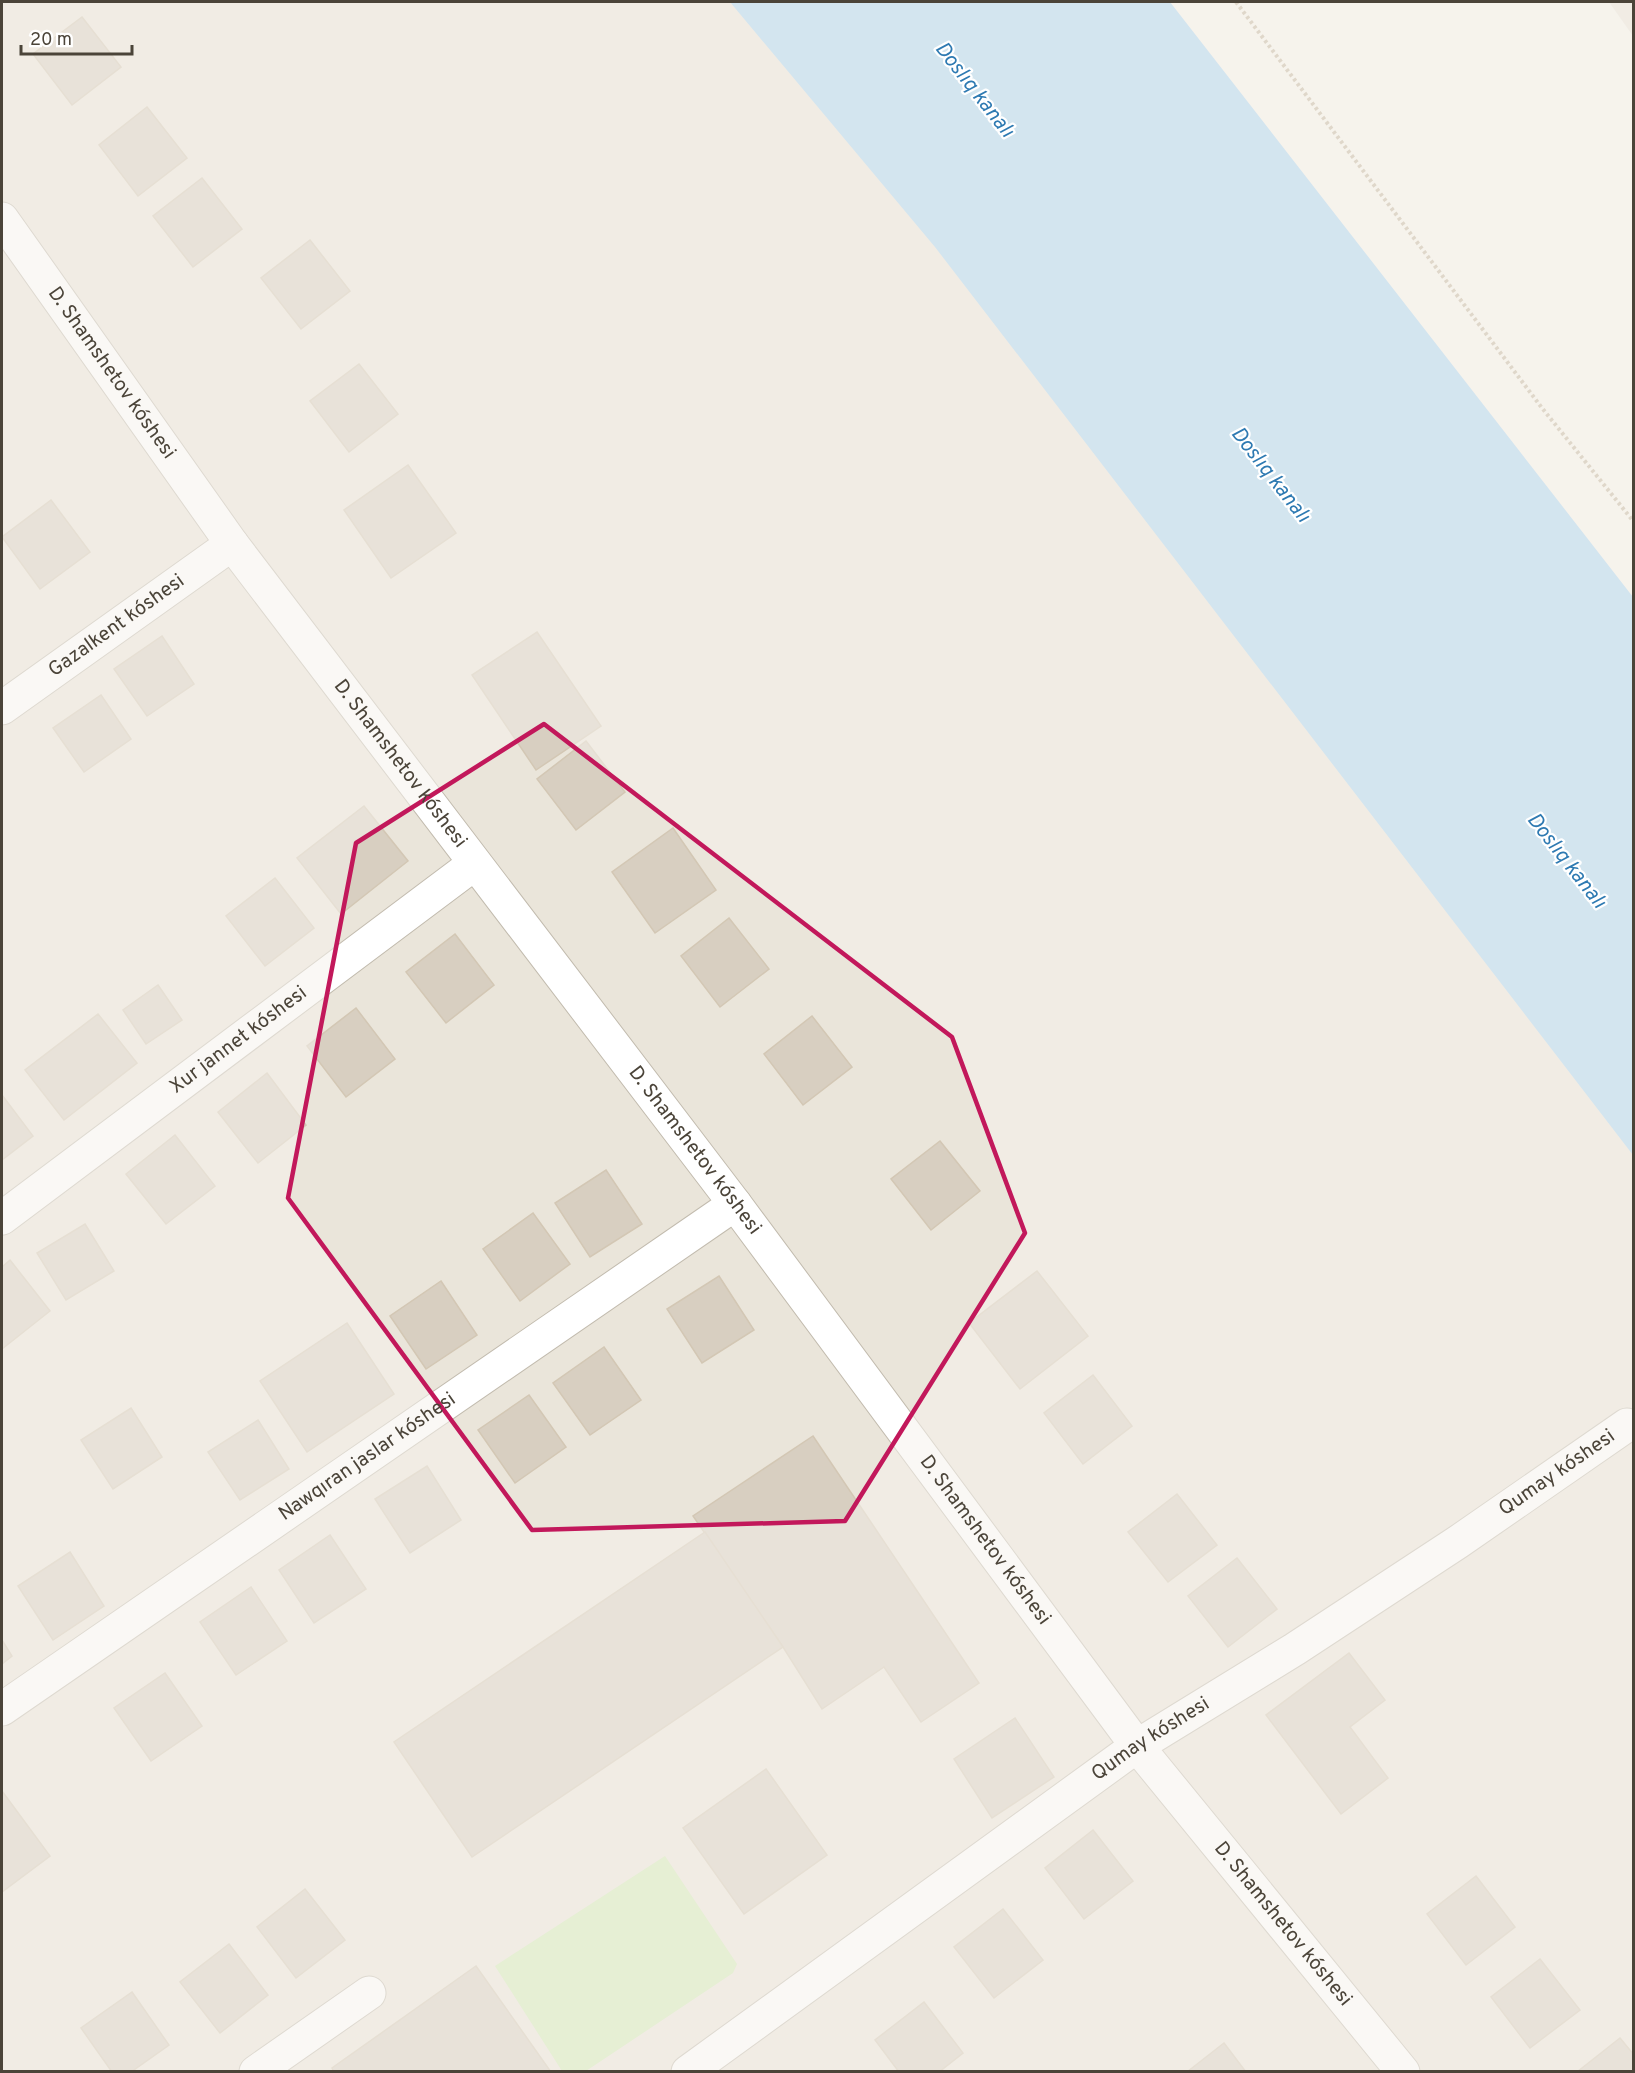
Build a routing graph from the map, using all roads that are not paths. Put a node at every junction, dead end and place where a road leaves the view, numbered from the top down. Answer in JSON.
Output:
{"nodes":[{"id":1,"x":2,"y":219,"type":"edge"},
{"id":2,"x":231,"y":544,"type":"junction"},
{"id":3,"x":2,"y":708,"type":"edge"},
{"id":4,"x":474,"y":864,"type":"junction"},
{"id":5,"x":735,"y":1204,"type":"junction"},
{"id":6,"x":2,"y":1218,"type":"edge"},
{"id":7,"x":1627,"y":1425,"type":"dead end"},
{"id":8,"x":2,"y":1709,"type":"edge"},
{"id":9,"x":1137,"y":1746,"type":"junction"},
{"id":10,"x":369,"y":1993,"type":"dead end"},
{"id":11,"x":256,"y":2072,"type":"edge"},
{"id":12,"x":688,"y":2072,"type":"edge"},
{"id":13,"x":1403,"y":2072,"type":"edge"}],
"edges":[{"from":1,"to":2,"type":"street","name":"D. Shamshetov kóshesi"},
{"from":2,"to":3,"type":"street","name":"Gazalkent kóshesi"},
{"from":2,"to":4,"type":"street","name":"D. Shamshetov kóshesi"},
{"from":4,"to":5,"type":"street","name":"D. Shamshetov kóshesi"},
{"from":4,"to":6,"type":"street","name":"Xur jannet kóshesi"},
{"from":5,"to":8,"type":"street","name":"Nawqıran jaslar kóshesi"},
{"from":5,"to":9,"type":"street","name":"D. Shamshetov kóshesi"},
{"from":7,"to":9,"type":"street","name":"Qumay kóshesi"},
{"from":9,"to":12,"type":"street","name":"Qumay kóshesi"},
{"from":9,"to":13,"type":"street","name":"D. Shamshetov kóshesi"},
{"from":10,"to":11,"type":"street"}]}
